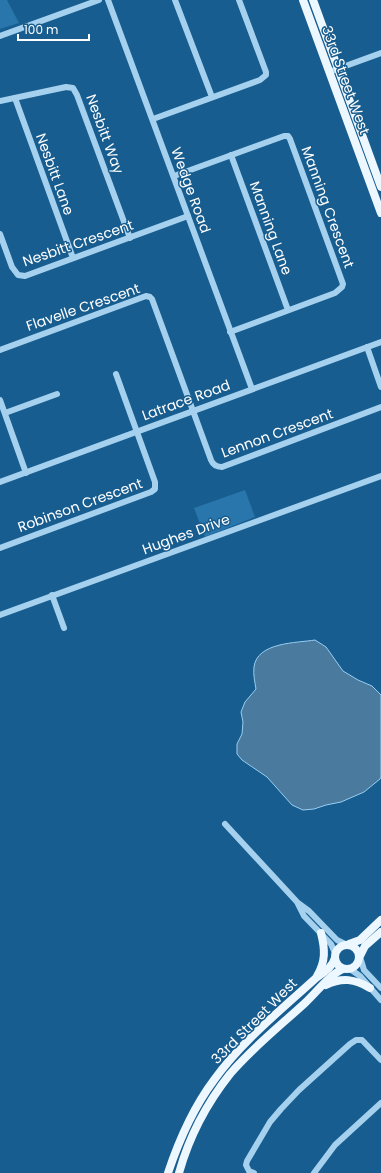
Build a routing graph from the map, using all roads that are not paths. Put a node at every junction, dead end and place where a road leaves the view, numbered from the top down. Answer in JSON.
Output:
{"nodes":[{"id":1,"x":99,"y":0,"type":"edge"},
{"id":2,"x":108,"y":0,"type":"edge"},
{"id":3,"x":175,"y":0,"type":"edge"},
{"id":4,"x":239,"y":0,"type":"edge"},
{"id":5,"x":303,"y":0,"type":"edge"},
{"id":6,"x":313,"y":0,"type":"edge"},
{"id":7,"x":0,"y":36,"type":"edge"},
{"id":8,"x":381,"y":53,"type":"edge"},
{"id":9,"x":338,"y":69,"type":"junction"},
{"id":10,"x":329,"y":72,"type":"junction"},
{"id":11,"x":212,"y":97,"type":"junction"},
{"id":12,"x":15,"y":98,"type":"junction"},
{"id":13,"x":0,"y":101,"type":"edge"},
{"id":14,"x":153,"y":119,"type":"junction"},
{"id":15,"x":231,"y":155,"type":"junction"},
{"id":16,"x":174,"y":176,"type":"junction"},
{"id":17,"x":381,"y":187,"type":"edge"},
{"id":18,"x":381,"y":213,"type":"edge"},
{"id":19,"x":188,"y":216,"type":"junction"},
{"id":20,"x":0,"y":234,"type":"edge"},
{"id":21,"x":130,"y":238,"type":"junction"},
{"id":22,"x":73,"y":258,"type":"junction"},
{"id":23,"x":288,"y":310,"type":"junction"},
{"id":24,"x":230,"y":332,"type":"junction"},
{"id":25,"x":381,"y":342,"type":"edge"},
{"id":26,"x":366,"y":347,"type":"junction"},
{"id":27,"x":0,"y":350,"type":"edge"},
{"id":28,"x":116,"y":374,"type":"dead end"},
{"id":29,"x":381,"y":387,"type":"edge"},
{"id":30,"x":252,"y":389,"type":"junction"},
{"id":31,"x":56,"y":394,"type":"dead end"},
{"id":32,"x":0,"y":400,"type":"edge"},
{"id":33,"x":381,"y":407,"type":"edge"},
{"id":34,"x":193,"y":411,"type":"junction"},
{"id":35,"x":5,"y":413,"type":"junction"},
{"id":36,"x":137,"y":431,"type":"junction"},
{"id":37,"x":26,"y":472,"type":"junction"},
{"id":38,"x":381,"y":476,"type":"edge"},
{"id":39,"x":0,"y":482,"type":"edge"},
{"id":40,"x":0,"y":548,"type":"edge"},
{"id":41,"x":52,"y":595,"type":"junction"},
{"id":42,"x":0,"y":615,"type":"edge"},
{"id":43,"x":64,"y":628,"type":"dead end"},
{"id":44,"x":225,"y":824,"type":"dead end"},
{"id":45,"x":298,"y":903,"type":"junction"},
{"id":46,"x":381,"y":920,"type":"edge"},
{"id":47,"x":381,"y":932,"type":"edge"},
{"id":48,"x":320,"y":933,"type":"junction"},
{"id":49,"x":347,"y":944,"type":"junction"},
{"id":50,"x":335,"y":956,"type":"junction"},
{"id":51,"x":360,"y":956,"type":"junction"},
{"id":52,"x":346,"y":969,"type":"junction"},
{"id":53,"x":316,"y":978,"type":"junction"},
{"id":54,"x":370,"y":988,"type":"junction"},
{"id":55,"x":381,"y":988,"type":"edge"},
{"id":56,"x":317,"y":991,"type":"junction"},
{"id":57,"x":381,"y":1000,"type":"edge"},
{"id":58,"x":381,"y":1060,"type":"edge"},
{"id":59,"x":381,"y":1103,"type":"edge"},
{"id":60,"x":168,"y":1173,"type":"edge"},
{"id":61,"x":179,"y":1173,"type":"edge"},
{"id":62,"x":254,"y":1173,"type":"edge"},
{"id":63,"x":314,"y":1173,"type":"edge"}],
"edges":[{"from":1,"to":7,"type":"street"},
{"from":2,"to":14,"type":"street","name":"Wedge Road"},
{"from":3,"to":11,"type":"street"},
{"from":4,"to":11,"type":"street"},
{"from":5,"to":10,"type":"main road","name":"33rd Street West"},
{"from":6,"to":9,"type":"main road","name":"33rd Street West"},
{"from":8,"to":9,"type":"street"},
{"from":9,"to":10,"type":"street"},
{"from":9,"to":17,"type":"main road","name":"33rd Street West"},
{"from":10,"to":18,"type":"main road","name":"33rd Street West"},
{"from":11,"to":14,"type":"street"},
{"from":12,"to":13,"type":"street","name":"Nesbitt Way"},
{"from":12,"to":21,"type":"street","name":"Nesbitt Way"},
{"from":12,"to":22,"type":"street","name":"Nesbitt Lane"},
{"from":14,"to":16,"type":"street","name":"Wedge Road"},
{"from":15,"to":16,"type":"street","name":"Manning Crescent"},
{"from":15,"to":23,"type":"street","name":"Manning Lane"},
{"from":15,"to":23,"type":"street","name":"Manning Crescent"},
{"from":16,"to":19,"type":"street","name":"Wedge Road"},
{"from":19,"to":21,"type":"street","name":"Nesbitt Crescent"},
{"from":19,"to":24,"type":"street","name":"Wedge Road"},
{"from":20,"to":22,"type":"street","name":"Nesbitt Crescent"},
{"from":21,"to":22,"type":"street","name":"Nesbitt Crescent"},
{"from":23,"to":24,"type":"street","name":"Manning Crescent"},
{"from":24,"to":30,"type":"street","name":"Wedge Road"},
{"from":25,"to":26,"type":"street","name":"Latrace Road"},
{"from":26,"to":29,"type":"street"},
{"from":26,"to":30,"type":"street","name":"Latrace Road"},
{"from":27,"to":34,"type":"street","name":"Flavelle Crescent"},
{"from":28,"to":36,"type":"street"},
{"from":30,"to":34,"type":"street","name":"Latrace Road"},
{"from":31,"to":35,"type":"street"},
{"from":32,"to":35,"type":"street"},
{"from":33,"to":34,"type":"street","name":"Lennon Crescent"},
{"from":34,"to":36,"type":"street","name":"Latrace Road"},
{"from":35,"to":37,"type":"street"},
{"from":36,"to":37,"type":"street","name":"Latrace Road"},
{"from":36,"to":40,"type":"street","name":"Robinson Crescent"},
{"from":37,"to":39,"type":"street","name":"Latrace Road"},
{"from":38,"to":41,"type":"street","name":"Hughes Drive"},
{"from":41,"to":42,"type":"street","name":"Hughes Drive"},
{"from":41,"to":43,"type":"street"},
{"from":44,"to":45,"type":"street"},
{"from":45,"to":48,"type":"street"},
{"from":45,"to":49,"type":"street"},
{"from":46,"to":49,"type":"main road","name":"33rd Street West"},
{"from":47,"to":51,"type":"main road","name":"33rd Street West"},
{"from":48,"to":50,"type":"street"},
{"from":48,"to":53,"type":"main road"},
{"from":49,"to":50,"type":"main road","name":"33rd Street West"},
{"from":49,"to":51,"type":"main road"},
{"from":50,"to":52,"type":"main road"},
{"from":50,"to":53,"type":"main road","name":"33rd Street West"},
{"from":51,"to":52,"type":"main road","name":"33rd Street West"},
{"from":51,"to":55,"type":"street"},
{"from":52,"to":54,"type":"street"},
{"from":52,"to":56,"type":"main road","name":"33rd Street West"},
{"from":53,"to":60,"type":"main road","name":"33rd Street West"},
{"from":54,"to":56,"type":"main road"},
{"from":54,"to":57,"type":"street"},
{"from":56,"to":61,"type":"main road","name":"33rd Street West"},
{"from":58,"to":62,"type":"street"},
{"from":59,"to":63,"type":"street"}]}
